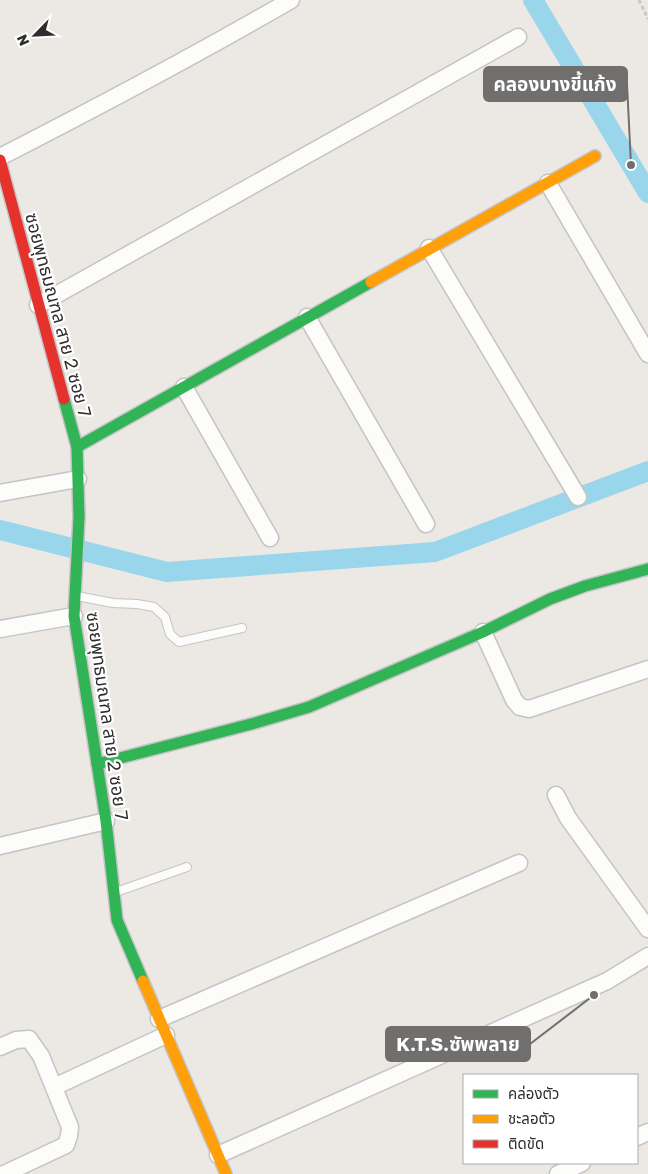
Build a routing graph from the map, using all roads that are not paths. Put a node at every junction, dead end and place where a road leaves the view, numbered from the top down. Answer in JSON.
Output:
{"nodes":[{"id":1,"x":291,"y":0,"type":"edge"},
{"id":2,"x":518,"y":37,"type":"dead end"},
{"id":3,"x":595,"y":156,"type":"dead end"},
{"id":4,"x":0,"y":158,"type":"edge"},
{"id":5,"x":548,"y":182,"type":"junction"},
{"id":6,"x":429,"y":248,"type":"junction"},
{"id":7,"x":38,"y":305,"type":"junction"},
{"id":8,"x":307,"y":317,"type":"junction"},
{"id":9,"x":648,"y":354,"type":"edge"},
{"id":10,"x":184,"y":387,"type":"junction"},
{"id":11,"x":77,"y":447,"type":"junction"},
{"id":12,"x":78,"y":479,"type":"junction"},
{"id":13,"x":0,"y":493,"type":"edge"},
{"id":14,"x":578,"y":497,"type":"dead end"},
{"id":15,"x":426,"y":524,"type":"dead end"},
{"id":16,"x":270,"y":538,"type":"dead end"},
{"id":17,"x":648,"y":569,"type":"edge"},
{"id":18,"x":75,"y":596,"type":"junction"},
{"id":19,"x":74,"y":616,"type":"junction"},
{"id":20,"x":242,"y":628,"type":"dead end"},
{"id":21,"x":0,"y":629,"type":"edge"},
{"id":22,"x":483,"y":632,"type":"junction"},
{"id":23,"x":648,"y":669,"type":"edge"},
{"id":24,"x":97,"y":764,"type":"junction"},
{"id":25,"x":556,"y":795,"type":"dead end"},
{"id":26,"x":106,"y":821,"type":"junction"},
{"id":27,"x":0,"y":846,"type":"edge"},
{"id":28,"x":519,"y":864,"type":"dead end"},
{"id":29,"x":187,"y":867,"type":"dead end"},
{"id":30,"x":113,"y":893,"type":"junction"},
{"id":31,"x":648,"y":929,"type":"edge"},
{"id":32,"x":648,"y":956,"type":"edge"},
{"id":33,"x":160,"y":1019,"type":"junction"},
{"id":34,"x":166,"y":1035,"type":"junction"},
{"id":35,"x":0,"y":1047,"type":"edge"},
{"id":36,"x":54,"y":1088,"type":"junction"},
{"id":37,"x":218,"y":1155,"type":"junction"},
{"id":38,"x":580,"y":1164,"type":"edge"},
{"id":39,"x":4,"y":1174,"type":"edge"},
{"id":40,"x":226,"y":1174,"type":"edge"},
{"id":41,"x":558,"y":1174,"type":"edge"}],
"edges":[{"from":1,"to":4,"type":"street"},
{"from":2,"to":7,"type":"street"},
{"from":3,"to":5,"type":"street"},
{"from":4,"to":7,"type":"street","name":"ซอยพุทธมณฑล สาย 2 ซอย 7"},
{"from":5,"to":6,"type":"street"},
{"from":5,"to":9,"type":"street"},
{"from":6,"to":8,"type":"street"},
{"from":6,"to":14,"type":"street"},
{"from":7,"to":11,"type":"street","name":"ซอยพุทธมณฑล สาย 2 ซอย 7"},
{"from":8,"to":10,"type":"street"},
{"from":8,"to":15,"type":"street"},
{"from":10,"to":11,"type":"street"},
{"from":10,"to":16,"type":"street"},
{"from":11,"to":12,"type":"street","name":"ซอยพุทธมณฑล สาย 2 ซอย 7"},
{"from":12,"to":13,"type":"street"},
{"from":12,"to":18,"type":"street","name":"ซอยพุทธมณฑล สาย 2 ซอย 7"},
{"from":17,"to":22,"type":"street"},
{"from":18,"to":19,"type":"street","name":"ซอยพุทธมณฑล สาย 2 ซอย 7"},
{"from":18,"to":20,"type":"lane"},
{"from":19,"to":21,"type":"street"},
{"from":19,"to":24,"type":"street","name":"ซอยพุทธมณฑล สาย 2 ซอย 7"},
{"from":22,"to":23,"type":"street"},
{"from":22,"to":24,"type":"street"},
{"from":24,"to":26,"type":"street","name":"ซอยพุทธมณฑล สาย 2 ซอย 7"},
{"from":25,"to":31,"type":"street"},
{"from":26,"to":27,"type":"street"},
{"from":26,"to":30,"type":"street","name":"ซอยพุทธมณฑล สาย 2 ซอย 7"},
{"from":28,"to":33,"type":"street"},
{"from":29,"to":30,"type":"lane"},
{"from":30,"to":33,"type":"street","name":"ซอยพุทธมณฑล สาย 2 ซอย 7"},
{"from":32,"to":37,"type":"street"},
{"from":33,"to":34,"type":"street","name":"ซอยพุทธมณฑล สาย 2 ซอย 7"},
{"from":34,"to":36,"type":"street"},
{"from":34,"to":37,"type":"street","name":"ซอยพุทธมณฑล สาย 2 ซอย 7"},
{"from":35,"to":36,"type":"street"},
{"from":36,"to":39,"type":"street"},
{"from":37,"to":40,"type":"street","name":"ซอยพุทธมณฑล สาย 2 ซอย 7"},
{"from":38,"to":41,"type":"street"}]}
